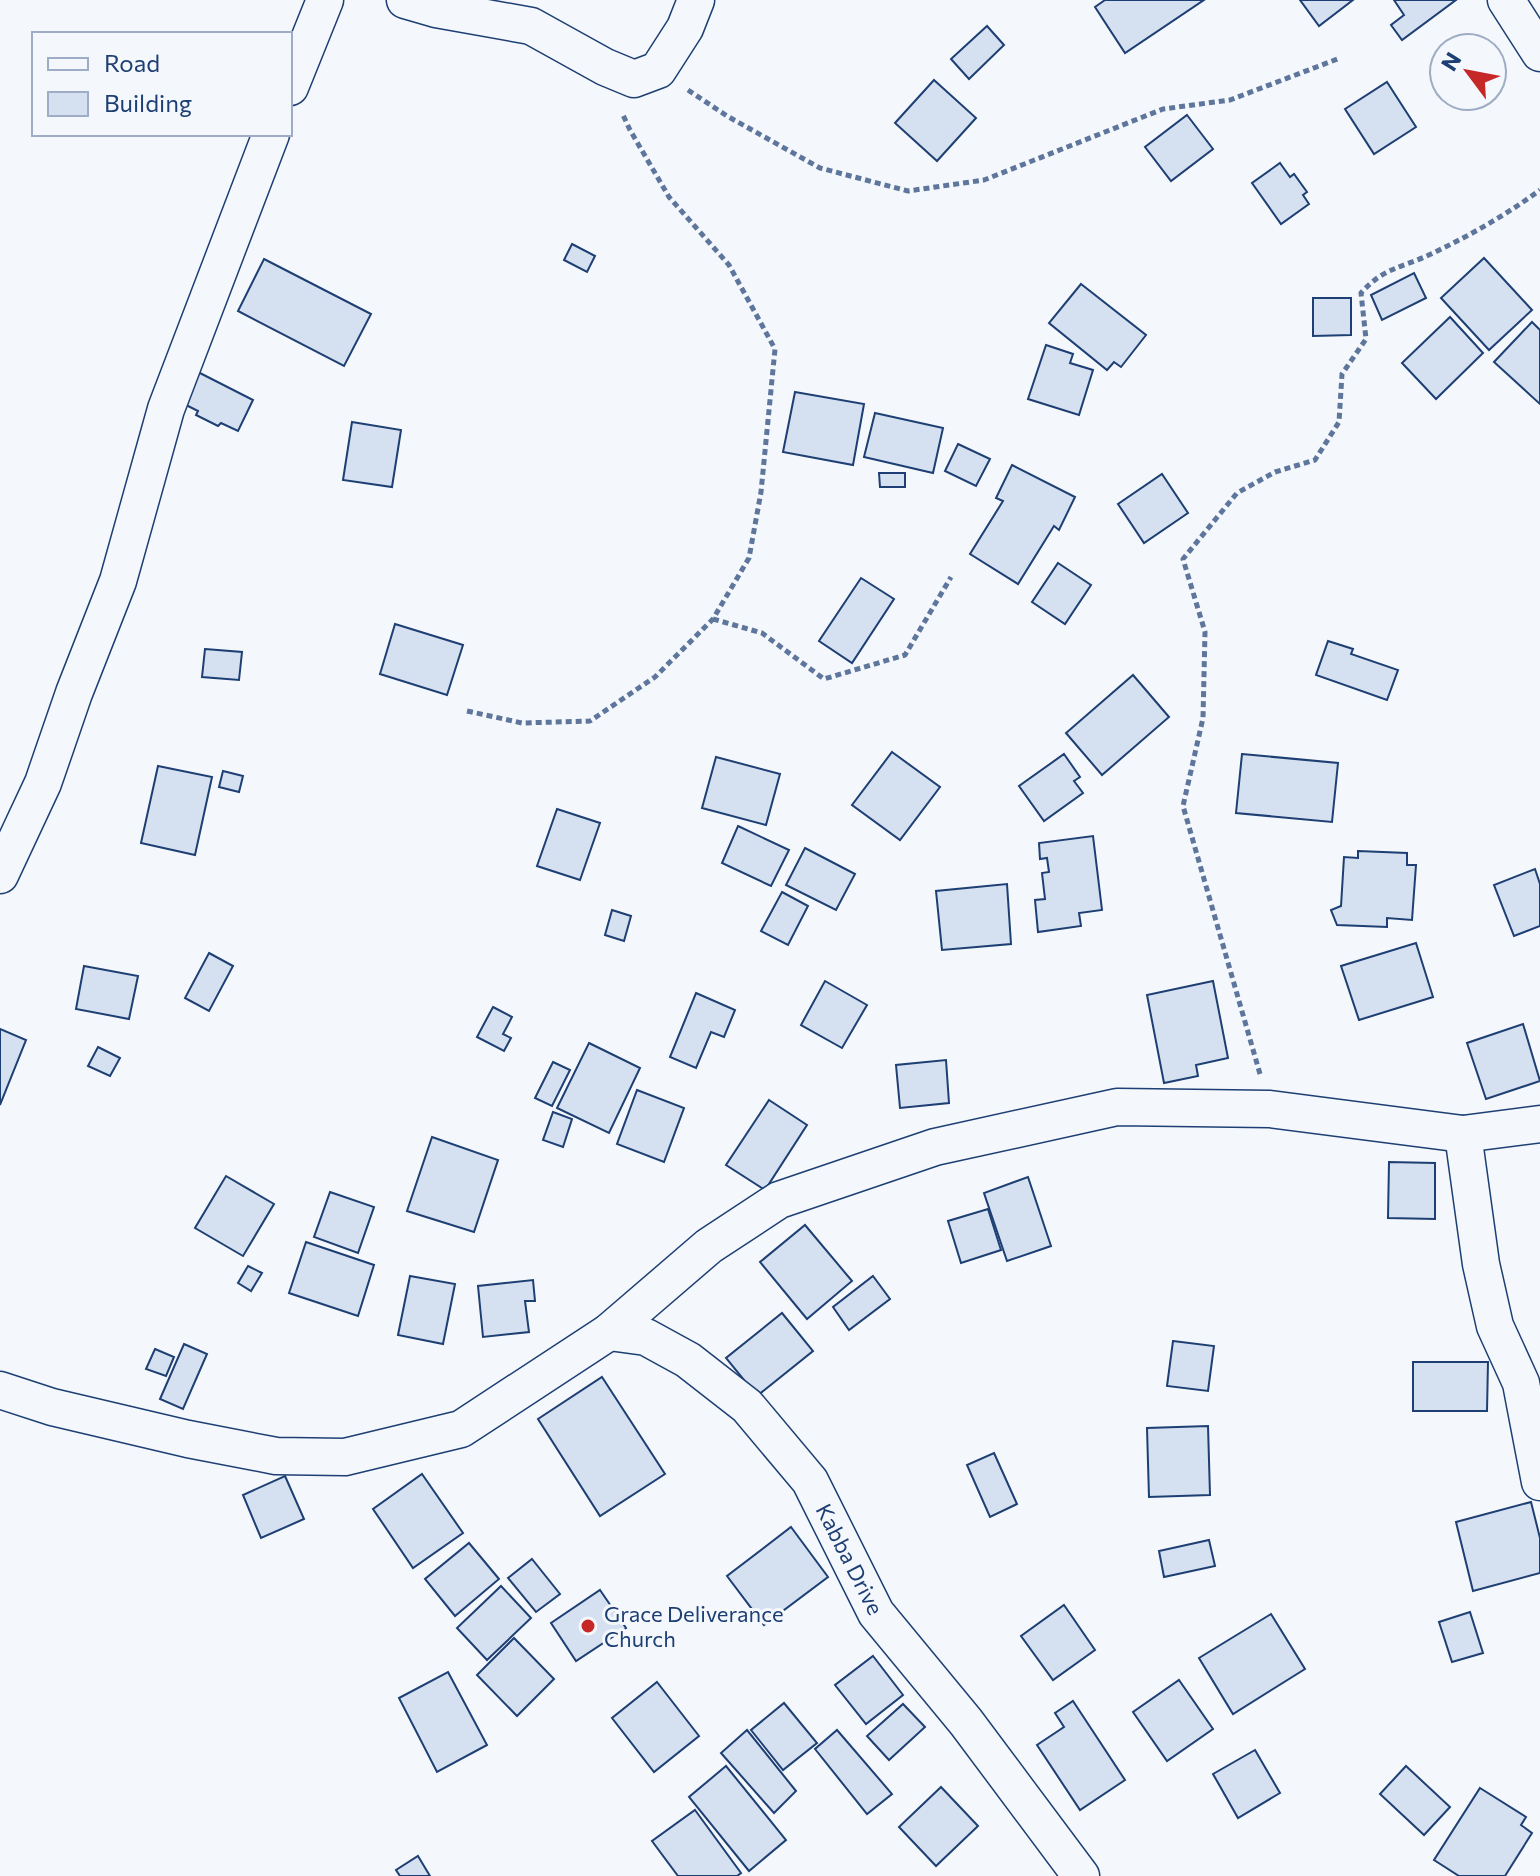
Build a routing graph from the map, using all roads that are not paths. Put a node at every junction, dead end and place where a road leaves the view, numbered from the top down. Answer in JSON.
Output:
{"nodes":[{"id":1,"x":325,"y":0,"type":"edge"},
{"id":2,"x":405,"y":0,"type":"edge"},
{"id":3,"x":696,"y":0,"type":"edge"},
{"id":4,"x":1506,"y":0,"type":"edge"},
{"id":5,"x":1540,"y":53,"type":"edge"},
{"id":6,"x":292,"y":82,"type":"edge"},
{"id":7,"x":270,"y":136,"type":"edge"},
{"id":8,"x":0,"y":875,"type":"edge"},
{"id":9,"x":1540,"y":1124,"type":"edge"},
{"id":10,"x":1463,"y":1134,"type":"junction"},
{"id":11,"x":609,"y":1332,"type":"junction"},
{"id":12,"x":0,"y":1390,"type":"edge"},
{"id":13,"x":1540,"y":1482,"type":"edge"},
{"id":14,"x":1081,"y":1876,"type":"edge"}],
"edges":[{"from":1,"to":6,"type":"street"},
{"from":2,"to":3,"type":"street"},
{"from":4,"to":5,"type":"street"},
{"from":7,"to":8,"type":"street"},
{"from":9,"to":10,"type":"street"},
{"from":10,"to":11,"type":"street"},
{"from":10,"to":13,"type":"street"},
{"from":11,"to":12,"type":"street"},
{"from":11,"to":14,"type":"street","name":"Kabba Drive"}]}
